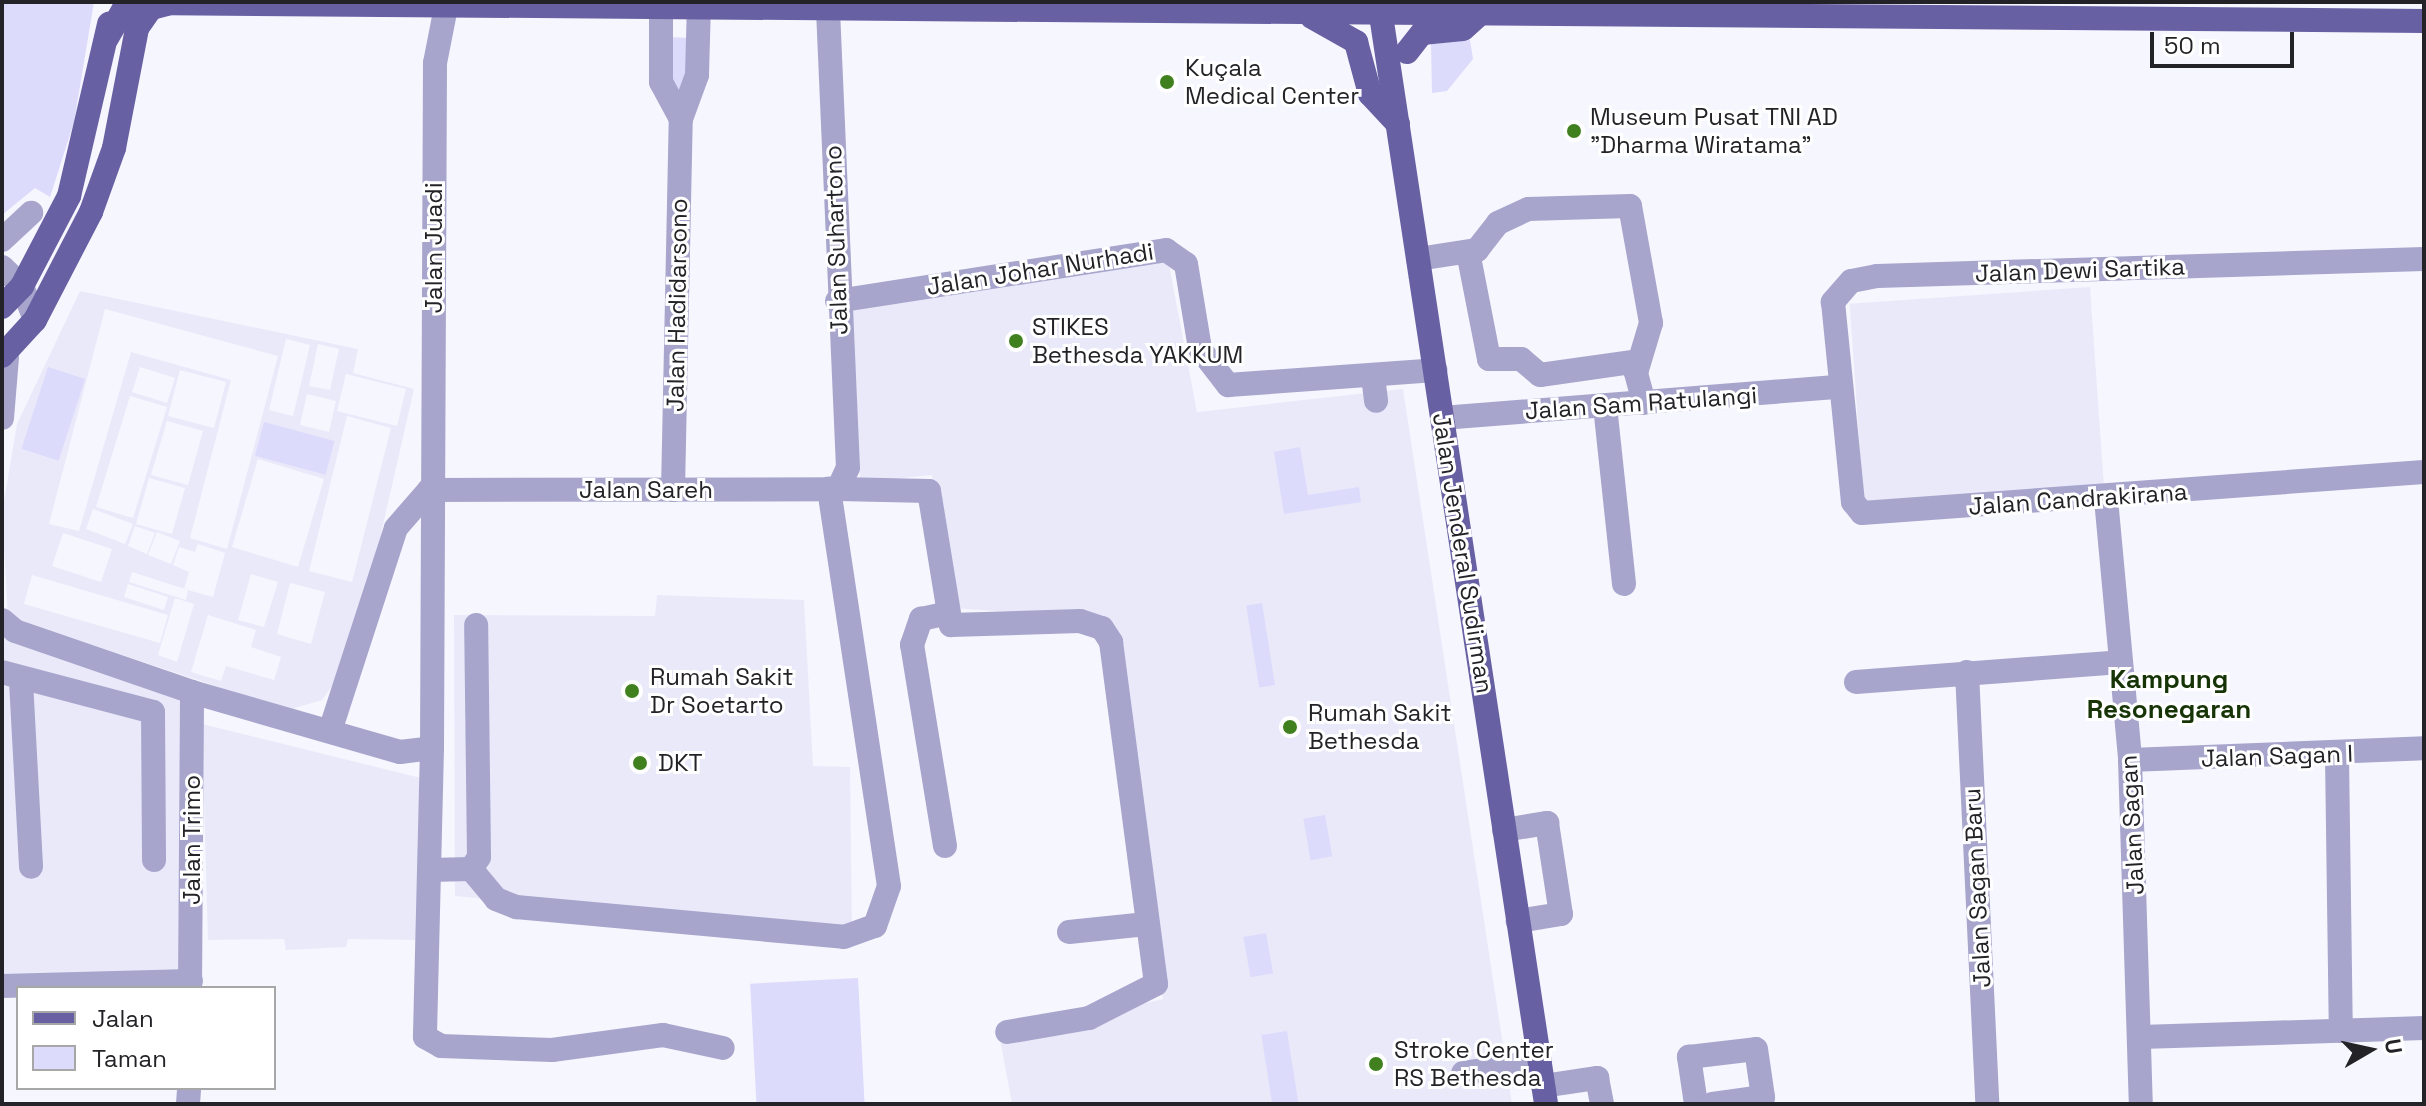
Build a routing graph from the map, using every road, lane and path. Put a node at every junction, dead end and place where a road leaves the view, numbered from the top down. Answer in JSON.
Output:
{"nodes":[{"id":1,"x":111,"y":2,"type":"edge"},
{"id":2,"x":170,"y":3,"type":"edge"},
{"id":3,"x":447,"y":5,"type":"edge"},
{"id":4,"x":661,"y":6,"type":"edge"},
{"id":5,"x":699,"y":6,"type":"edge"},
{"id":6,"x":959,"y":7,"type":"edge"},
{"id":7,"x":1380,"y":8,"type":"edge"},
{"id":8,"x":1752,"y":8,"type":"edge"},
{"id":9,"x":2050,"y":10,"type":"edge"},
{"id":10,"x":828,"y":12,"type":"junction"},
{"id":11,"x":1482,"y":12,"type":"junction"},
{"id":12,"x":1307,"y":14,"type":"junction"},
{"id":13,"x":2424,"y":21,"type":"edge"},
{"id":14,"x":107,"y":38,"type":"junction"},
{"id":15,"x":1407,"y":52,"type":"dead end"},
{"id":16,"x":681,"y":119,"type":"junction"},
{"id":17,"x":1398,"y":124,"type":"junction"},
{"id":18,"x":31,"y":213,"type":"dead end"},
{"id":19,"x":2,"y":240,"type":"edge"},
{"id":20,"x":1468,"y":252,"type":"junction"},
{"id":21,"x":1418,"y":259,"type":"junction"},
{"id":22,"x":2424,"y":259,"type":"edge"},
{"id":23,"x":2,"y":267,"type":"edge"},
{"id":24,"x":22,"y":286,"type":"junction"},
{"id":25,"x":837,"y":301,"type":"junction"},
{"id":26,"x":2,"y":307,"type":"edge"},
{"id":27,"x":35,"y":320,"type":"junction"},
{"id":28,"x":4,"y":357,"type":"edge"},
{"id":29,"x":1638,"y":361,"type":"junction"},
{"id":30,"x":1435,"y":370,"type":"junction"},
{"id":31,"x":1373,"y":376,"type":"junction"},
{"id":32,"x":1839,"y":387,"type":"junction"},
{"id":33,"x":1376,"y":401,"type":"dead end"},
{"id":34,"x":1644,"y":403,"type":"junction"},
{"id":35,"x":1605,"y":406,"type":"junction"},
{"id":36,"x":2,"y":418,"type":"edge"},
{"id":37,"x":1442,"y":418,"type":"junction"},
{"id":38,"x":2424,"y":472,"type":"edge"},
{"id":39,"x":839,"y":482,"type":"junction"},
{"id":40,"x":429,"y":490,"type":"junction"},
{"id":41,"x":673,"y":490,"type":"junction"},
{"id":42,"x":2106,"y":499,"type":"junction"},
{"id":43,"x":1624,"y":584,"type":"dead end"},
{"id":44,"x":945,"y":614,"type":"junction"},
{"id":45,"x":476,"y":625,"type":"dead end"},
{"id":46,"x":6,"y":630,"type":"edge"},
{"id":47,"x":2120,"y":662,"type":"junction"},
{"id":48,"x":1967,"y":672,"type":"junction"},
{"id":49,"x":12,"y":677,"type":"edge"},
{"id":50,"x":1856,"y":682,"type":"dead end"},
{"id":51,"x":432,"y":683,"type":"junction"},
{"id":52,"x":477,"y":683,"type":"junction"},
{"id":53,"x":192,"y":692,"type":"junction"},
{"id":54,"x":330,"y":731,"type":"junction"},
{"id":55,"x":432,"y":748,"type":"junction"},
{"id":56,"x":2424,"y":748,"type":"edge"},
{"id":57,"x":2337,"y":756,"type":"junction"},
{"id":58,"x":2130,"y":760,"type":"junction"},
{"id":59,"x":1504,"y":830,"type":"junction"},
{"id":60,"x":945,"y":846,"type":"dead end"},
{"id":61,"x":154,"y":860,"type":"dead end"},
{"id":62,"x":31,"y":867,"type":"dead end"},
{"id":63,"x":471,"y":869,"type":"junction"},
{"id":64,"x":429,"y":870,"type":"junction"},
{"id":65,"x":1518,"y":921,"type":"junction"},
{"id":66,"x":1147,"y":924,"type":"junction"},
{"id":67,"x":1069,"y":932,"type":"dead end"},
{"id":68,"x":190,"y":984,"type":"edge"},
{"id":69,"x":2,"y":986,"type":"edge"},
{"id":70,"x":2424,"y":1028,"type":"edge"},
{"id":71,"x":2341,"y":1031,"type":"junction"},
{"id":72,"x":1007,"y":1032,"type":"dead end"},
{"id":73,"x":2141,"y":1037,"type":"junction"},
{"id":74,"x":723,"y":1048,"type":"dead end"},
{"id":75,"x":1540,"y":1061,"type":"junction"},
{"id":76,"x":1463,"y":1073,"type":"dead end"},
{"id":77,"x":1545,"y":1095,"type":"edge"},
{"id":78,"x":1602,"y":1104,"type":"edge"},
{"id":79,"x":1696,"y":1104,"type":"edge"},
{"id":80,"x":1712,"y":1104,"type":"edge"},
{"id":81,"x":1987,"y":1104,"type":"edge"},
{"id":82,"x":2141,"y":1104,"type":"edge"}],
"edges":[{"from":1,"to":14,"type":"main road"},
{"from":2,"to":3,"type":"main road"},
{"from":2,"to":14,"type":"main road"},
{"from":2,"to":27,"type":"main road"},
{"from":3,"to":4,"type":"main road"},
{"from":3,"to":40,"type":"street","name":"Jalan Juadi"},
{"from":4,"to":5,"type":"main road"},
{"from":4,"to":16,"type":"street","name":"Jalan Hadidarsono"},
{"from":5,"to":10,"type":"main road"},
{"from":5,"to":16,"type":"street","name":"Jalan Hadidarsono"},
{"from":6,"to":10,"type":"main road"},
{"from":6,"to":12,"type":"main road"},
{"from":7,"to":11,"type":"main road"},
{"from":7,"to":12,"type":"main road"},
{"from":7,"to":17,"type":"main road","name":"Jalan Jenderal Sudirman"},
{"from":8,"to":9,"type":"main road"},
{"from":8,"to":11,"type":"main road"},
{"from":9,"to":13,"type":"main road"},
{"from":10,"to":25,"type":"street","name":"Jalan Suhartono"},
{"from":11,"to":15,"type":"main road"},
{"from":12,"to":17,"type":"main road"},
{"from":14,"to":24,"type":"main road"},
{"from":16,"to":41,"type":"street","name":"Jalan Hadidarsono"},
{"from":17,"to":21,"type":"main road","name":"Jalan Jenderal Sudirman"},
{"from":18,"to":19,"type":"street"},
{"from":20,"to":21,"type":"street"},
{"from":20,"to":29,"type":"street"},
{"from":20,"to":29,"type":"street"},
{"from":21,"to":30,"type":"main road","name":"Jalan Jenderal Sudirman"},
{"from":22,"to":32,"type":"street","name":"Jalan Dewi Sartika"},
{"from":23,"to":24,"type":"street"},
{"from":24,"to":26,"type":"main road"},
{"from":24,"to":27,"type":"street"},
{"from":25,"to":31,"type":"street","name":"Jalan Johar Nurhadi"},
{"from":25,"to":39,"type":"street","name":"Jalan Suhartono"},
{"from":27,"to":28,"type":"main road"},
{"from":28,"to":36,"type":"street"},
{"from":29,"to":34,"type":"street"},
{"from":30,"to":31,"type":"street","name":"Jalan Johar Nurhadi"},
{"from":30,"to":37,"type":"main road","name":"Jalan Jenderal Sudirman"},
{"from":31,"to":33,"type":"street"},
{"from":32,"to":34,"type":"street","name":"Jalan Sam Ratulangi"},
{"from":32,"to":42,"type":"street","name":"Jalan Candrakirana"},
{"from":34,"to":35,"type":"street","name":"Jalan Sam Ratulangi"},
{"from":35,"to":37,"type":"street","name":"Jalan Sam Ratulangi"},
{"from":35,"to":43,"type":"street"},
{"from":37,"to":59,"type":"main road","name":"Jalan Jenderal Sudirman"},
{"from":38,"to":42,"type":"street","name":"Jalan Candrakirana"},
{"from":39,"to":41,"type":"street","name":"Jalan Sareh"},
{"from":39,"to":44,"type":"street","name":"Jalan Sareh"},
{"from":39,"to":63,"type":"street","name":"Jalan Suhartono"},
{"from":40,"to":41,"type":"street","name":"Jalan Sareh"},
{"from":40,"to":51,"type":"street","name":"Jalan Juadi"},
{"from":40,"to":54,"type":"street"},
{"from":42,"to":47,"type":"street","name":"Jalan Sagan"},
{"from":44,"to":60,"type":"street"},
{"from":44,"to":66,"type":"street"},
{"from":45,"to":52,"type":"street"},
{"from":46,"to":53,"type":"street"},
{"from":47,"to":48,"type":"street"},
{"from":47,"to":58,"type":"street","name":"Jalan Sagan"},
{"from":48,"to":50,"type":"street"},
{"from":48,"to":81,"type":"street","name":"Jalan Sagan Baru"},
{"from":49,"to":61,"type":"street"},
{"from":49,"to":62,"type":"street"},
{"from":51,"to":52,"type":"street"},
{"from":51,"to":55,"type":"street","name":"Jalan Juadi"},
{"from":52,"to":63,"type":"street"},
{"from":53,"to":54,"type":"street"},
{"from":53,"to":68,"type":"street","name":"Jalan Trimo"},
{"from":54,"to":55,"type":"street"},
{"from":55,"to":64,"type":"street","name":"Jalan Juadi"},
{"from":56,"to":57,"type":"street","name":"Jalan Sagan I"},
{"from":57,"to":58,"type":"street","name":"Jalan Sagan I"},
{"from":57,"to":71,"type":"street"},
{"from":58,"to":73,"type":"street","name":"Jalan Sagan"},
{"from":59,"to":65,"type":"main road","name":"Jalan Jenderal Sudirman"},
{"from":59,"to":65,"type":"street"},
{"from":63,"to":64,"type":"street"},
{"from":64,"to":74,"type":"street","name":"Jalan Juadi"},
{"from":65,"to":75,"type":"main road","name":"Jalan Jenderal Sudirman"},
{"from":66,"to":67,"type":"street"},
{"from":66,"to":72,"type":"street"},
{"from":68,"to":69,"type":"street"},
{"from":70,"to":71,"type":"street"},
{"from":71,"to":73,"type":"street"},
{"from":73,"to":82,"type":"street","name":"Jalan Sagan"},
{"from":75,"to":76,"type":"street"},
{"from":75,"to":77,"type":"main road","name":"Jalan Jenderal Sudirman"},
{"from":77,"to":78,"type":"street"},
{"from":79,"to":80,"type":"street"}]}
